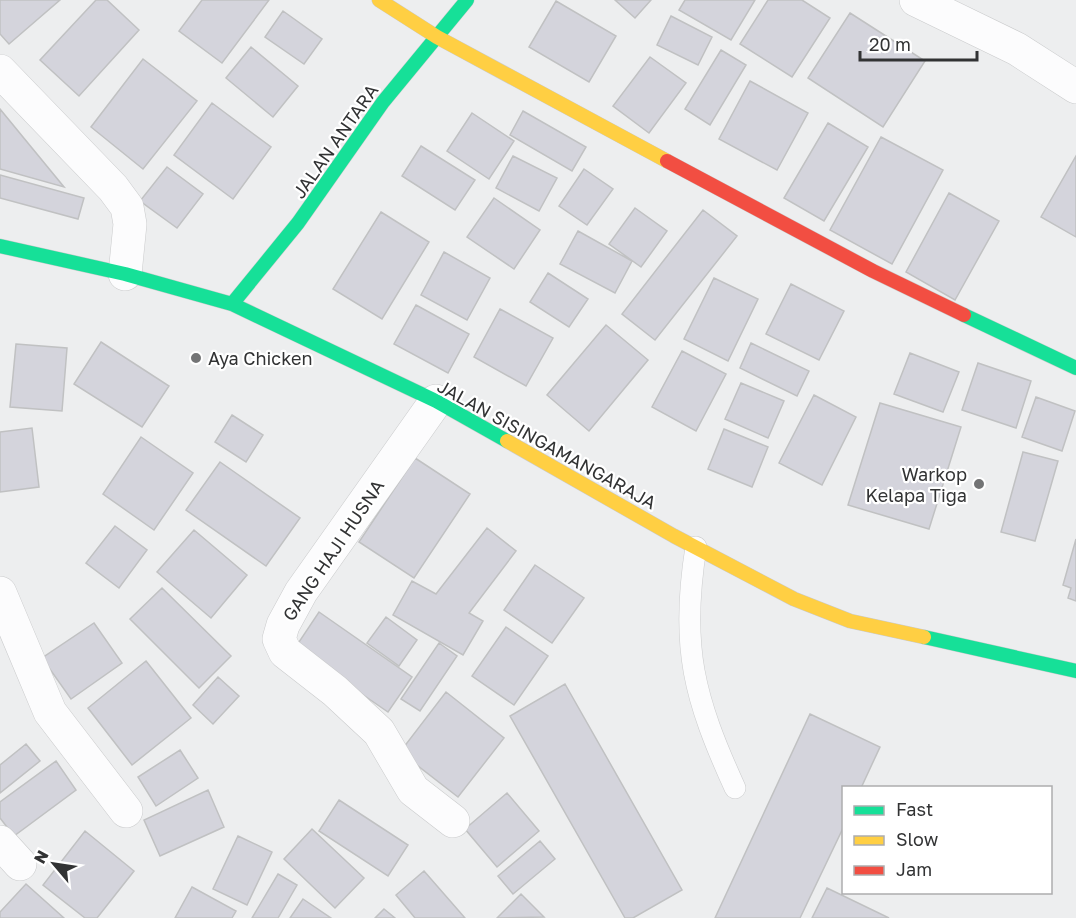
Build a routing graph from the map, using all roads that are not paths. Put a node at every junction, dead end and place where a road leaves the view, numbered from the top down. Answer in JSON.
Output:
{"nodes":[{"id":1,"x":378,"y":0,"type":"edge"},
{"id":2,"x":467,"y":0,"type":"edge"},
{"id":3,"x":916,"y":0,"type":"edge"},
{"id":4,"x":437,"y":37,"type":"junction"},
{"id":5,"x":0,"y":71,"type":"edge"},
{"id":6,"x":1076,"y":87,"type":"edge"},
{"id":7,"x":0,"y":246,"type":"edge"},
{"id":8,"x":125,"y":274,"type":"junction"},
{"id":9,"x":232,"y":304,"type":"junction"},
{"id":10,"x":1076,"y":368,"type":"edge"},
{"id":11,"x":436,"y":401,"type":"junction"},
{"id":12,"x":696,"y":547,"type":"junction"},
{"id":13,"x":0,"y":593,"type":"edge"},
{"id":14,"x":1076,"y":671,"type":"edge"},
{"id":15,"x":735,"y":788,"type":"dead end"},
{"id":16,"x":126,"y":811,"type":"dead end"},
{"id":17,"x":453,"y":821,"type":"dead end"}],
"edges":[{"from":1,"to":4,"type":"street"},
{"from":2,"to":4,"type":"street","name":"JALAN ANTARA"},
{"from":3,"to":6,"type":"street"},
{"from":4,"to":9,"type":"street","name":"JALAN ANTARA"},
{"from":4,"to":10,"type":"street"},
{"from":5,"to":8,"type":"street"},
{"from":7,"to":8,"type":"street","name":"JALAN SISINGAMANGARAJA"},
{"from":8,"to":9,"type":"street","name":"JALAN SISINGAMANGARAJA"},
{"from":9,"to":11,"type":"street","name":"JALAN SISINGAMANGARAJA"},
{"from":11,"to":12,"type":"street","name":"JALAN SISINGAMANGARAJA"},
{"from":11,"to":17,"type":"street","name":"GANG HAJI HUSNA"},
{"from":12,"to":14,"type":"street","name":"JALAN SISINGAMANGARAJA"},
{"from":12,"to":15,"type":"lane"},
{"from":13,"to":16,"type":"street"}]}
